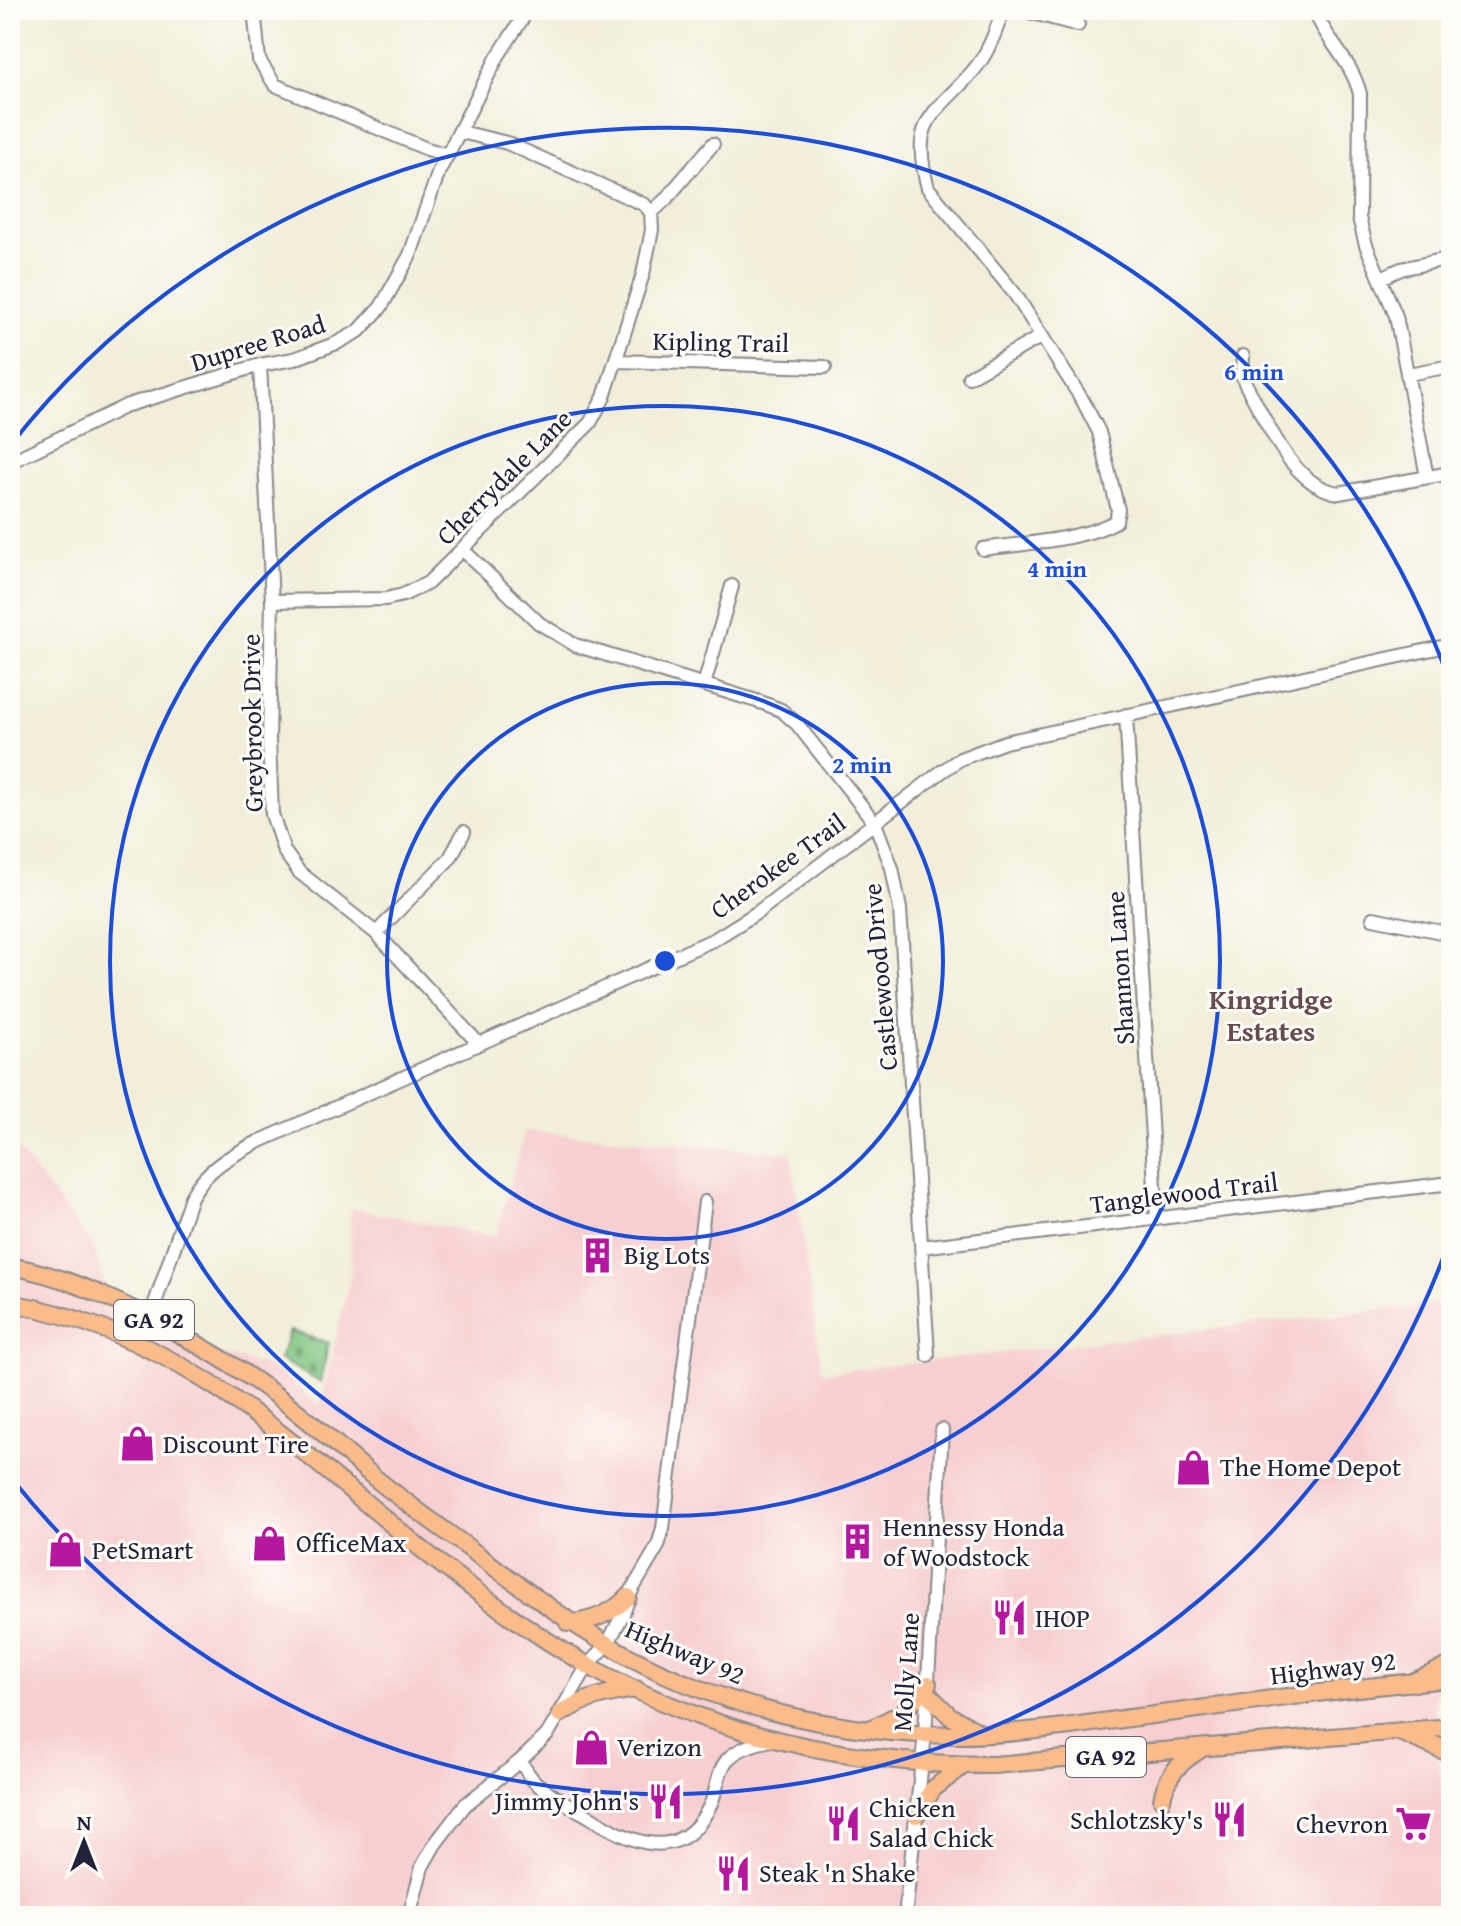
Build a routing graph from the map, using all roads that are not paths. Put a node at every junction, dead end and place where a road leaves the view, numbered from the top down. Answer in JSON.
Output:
{"nodes":[{"id":1,"x":258,"y":10,"type":"edge"},
{"id":2,"x":528,"y":10,"type":"edge"},
{"id":3,"x":1003,"y":10,"type":"edge"},
{"id":4,"x":1022,"y":10,"type":"edge"},
{"id":5,"x":1314,"y":10,"type":"edge"},
{"id":6,"x":1078,"y":25,"type":"dead end"},
{"id":7,"x":461,"y":132,"type":"junction"},
{"id":8,"x":713,"y":144,"type":"dead end"},
{"id":9,"x":448,"y":155,"type":"junction"},
{"id":10,"x":651,"y":213,"type":"junction"},
{"id":11,"x":1451,"y":258,"type":"edge"},
{"id":12,"x":1381,"y":278,"type":"junction"},
{"id":13,"x":1042,"y":336,"type":"junction"},
{"id":14,"x":1243,"y":356,"type":"dead end"},
{"id":15,"x":616,"y":361,"type":"junction"},
{"id":16,"x":260,"y":365,"type":"junction"},
{"id":17,"x":1451,"y":366,"type":"edge"},
{"id":18,"x":825,"y":367,"type":"dead end"},
{"id":19,"x":1408,"y":374,"type":"junction"},
{"id":20,"x":969,"y":377,"type":"dead end"},
{"id":21,"x":10,"y":462,"type":"edge"},
{"id":22,"x":1451,"y":473,"type":"edge"},
{"id":23,"x":1427,"y":477,"type":"junction"},
{"id":24,"x":462,"y":549,"type":"junction"},
{"id":25,"x":983,"y":549,"type":"dead end"},
{"id":26,"x":732,"y":586,"type":"dead end"},
{"id":27,"x":272,"y":601,"type":"junction"},
{"id":28,"x":1451,"y":645,"type":"edge"},
{"id":29,"x":704,"y":685,"type":"junction"},
{"id":30,"x":1126,"y":715,"type":"junction"},
{"id":31,"x":875,"y":823,"type":"junction"},
{"id":32,"x":464,"y":832,"type":"dead end"},
{"id":33,"x":1373,"y":918,"type":"dead end"},
{"id":34,"x":376,"y":933,"type":"junction"},
{"id":35,"x":1451,"y":934,"type":"edge"},
{"id":36,"x":479,"y":1044,"type":"junction"},
{"id":37,"x":1451,"y":1183,"type":"edge"},
{"id":38,"x":705,"y":1202,"type":"dead end"},
{"id":39,"x":1157,"y":1219,"type":"junction"},
{"id":40,"x":921,"y":1247,"type":"junction"},
{"id":41,"x":10,"y":1266,"type":"edge"},
{"id":42,"x":10,"y":1303,"type":"edge"},
{"id":43,"x":150,"y":1318,"type":"junction"},
{"id":44,"x":928,"y":1355,"type":"dead end"},
{"id":45,"x":942,"y":1430,"type":"dead end"},
{"id":46,"x":628,"y":1597,"type":"junction"},
{"id":47,"x":568,"y":1623,"type":"junction"},
{"id":48,"x":607,"y":1645,"type":"junction"},
{"id":49,"x":588,"y":1665,"type":"junction"},
{"id":50,"x":1451,"y":1666,"type":"edge"},
{"id":51,"x":1451,"y":1679,"type":"edge"},
{"id":52,"x":1415,"y":1682,"type":"junction"},
{"id":53,"x":927,"y":1688,"type":"junction"},
{"id":54,"x":636,"y":1689,"type":"junction"},
{"id":55,"x":560,"y":1714,"type":"junction"},
{"id":56,"x":1451,"y":1727,"type":"edge"},
{"id":57,"x":871,"y":1729,"type":"junction"},
{"id":58,"x":1402,"y":1732,"type":"junction"},
{"id":59,"x":925,"y":1734,"type":"junction"},
{"id":60,"x":982,"y":1734,"type":"junction"},
{"id":61,"x":772,"y":1739,"type":"junction"},
{"id":62,"x":1202,"y":1748,"type":"junction"},
{"id":63,"x":1451,"y":1753,"type":"edge"},
{"id":64,"x":520,"y":1761,"type":"junction"},
{"id":65,"x":922,"y":1763,"type":"junction"},
{"id":66,"x":964,"y":1765,"type":"junction"},
{"id":67,"x":1162,"y":1800,"type":"dead end"},
{"id":68,"x":916,"y":1815,"type":"junction"},
{"id":69,"x":409,"y":1916,"type":"edge"},
{"id":70,"x":905,"y":1916,"type":"edge"}],
"edges":[{"from":1,"to":9,"type":"street"},
{"from":2,"to":7,"type":"street","name":"Dupree Road"},
{"from":3,"to":13,"type":"street"},
{"from":4,"to":6,"type":"street"},
{"from":5,"to":12,"type":"street"},
{"from":7,"to":9,"type":"street","name":"Dupree Road"},
{"from":7,"to":10,"type":"street"},
{"from":8,"to":10,"type":"street"},
{"from":9,"to":16,"type":"street","name":"Dupree Road"},
{"from":10,"to":15,"type":"street","name":"Cherrydale Lane"},
{"from":11,"to":12,"type":"street"},
{"from":12,"to":19,"type":"street"},
{"from":13,"to":20,"type":"street"},
{"from":13,"to":25,"type":"street"},
{"from":14,"to":23,"type":"street"},
{"from":15,"to":18,"type":"street","name":"Kipling Trail"},
{"from":15,"to":24,"type":"street","name":"Cherrydale Lane"},
{"from":16,"to":21,"type":"street","name":"Dupree Road"},
{"from":16,"to":27,"type":"street","name":"Greybrook Drive"},
{"from":17,"to":19,"type":"street"},
{"from":19,"to":23,"type":"street"},
{"from":22,"to":23,"type":"street"},
{"from":24,"to":27,"type":"street","name":"Cherrydale Lane"},
{"from":24,"to":29,"type":"street","name":"Castlewood Drive"},
{"from":26,"to":29,"type":"street"},
{"from":27,"to":34,"type":"street","name":"Greybrook Drive"},
{"from":28,"to":30,"type":"street","name":"Cherokee Trail"},
{"from":29,"to":31,"type":"street","name":"Castlewood Drive"},
{"from":30,"to":31,"type":"street","name":"Cherokee Trail"},
{"from":30,"to":39,"type":"street","name":"Shannon Lane"},
{"from":31,"to":36,"type":"street","name":"Cherokee Trail"},
{"from":31,"to":40,"type":"street","name":"Castlewood Drive"},
{"from":32,"to":34,"type":"street"},
{"from":33,"to":35,"type":"street"},
{"from":34,"to":36,"type":"street","name":"Greybrook Drive"},
{"from":36,"to":43,"type":"street","name":"Cherokee Trail"},
{"from":37,"to":39,"type":"street","name":"Tanglewood Trail"},
{"from":38,"to":46,"type":"street"},
{"from":39,"to":40,"type":"street","name":"Tanglewood Trail"},
{"from":40,"to":44,"type":"street","name":"Castlewood Drive"},
{"from":41,"to":43,"type":"main road","name":"Highway 92","number":"GA 92"},
{"from":42,"to":49,"type":"main road","name":"Highway 92","number":"GA 92"},
{"from":43,"to":47,"type":"main road","name":"Highway 92","number":"GA 92"},
{"from":45,"to":53,"type":"street","name":"Molly Lane"},
{"from":46,"to":47,"type":"main road"},
{"from":46,"to":48,"type":"street"},
{"from":47,"to":48,"type":"main road","name":"Highway 92","number":"GA 92"},
{"from":48,"to":49,"type":"street"},
{"from":48,"to":57,"type":"main road","name":"Highway 92","number":"GA 92"},
{"from":49,"to":54,"type":"main road","name":"Highway 92","number":"GA 92"},
{"from":49,"to":55,"type":"street"},
{"from":50,"to":52,"type":"highway"},
{"from":51,"to":52,"type":"main road","name":"Highway 92","number":"GA 92"},
{"from":52,"to":60,"type":"main road","name":"Highway 92","number":"GA 92"},
{"from":53,"to":57,"type":"main road"},
{"from":53,"to":59,"type":"street","name":"Molly Lane"},
{"from":53,"to":60,"type":"main road"},
{"from":54,"to":55,"type":"main road"},
{"from":54,"to":61,"type":"main road","name":"Highway 92","number":"GA 92"},
{"from":55,"to":64,"type":"street"},
{"from":56,"to":58,"type":"main road","name":"Highway 92","number":"GA 92"},
{"from":57,"to":59,"type":"main road","name":"Highway 92","number":"GA 92"},
{"from":58,"to":62,"type":"main road","name":"Highway 92","number":"GA 92"},
{"from":58,"to":63,"type":"highway"},
{"from":59,"to":60,"type":"main road","name":"Highway 92","number":"GA 92"},
{"from":59,"to":65,"type":"street","name":"Molly Lane"},
{"from":61,"to":64,"type":"street"},
{"from":61,"to":65,"type":"main road","name":"Highway 92","number":"GA 92"},
{"from":62,"to":66,"type":"main road","name":"Highway 92","number":"GA 92"},
{"from":62,"to":67,"type":"main road"},
{"from":64,"to":69,"type":"street"},
{"from":65,"to":66,"type":"main road","name":"Highway 92","number":"GA 92"},
{"from":65,"to":68,"type":"street","name":"Molly Lane"},
{"from":66,"to":68,"type":"main road"},
{"from":68,"to":70,"type":"street","name":"Molly Lane"}]}
